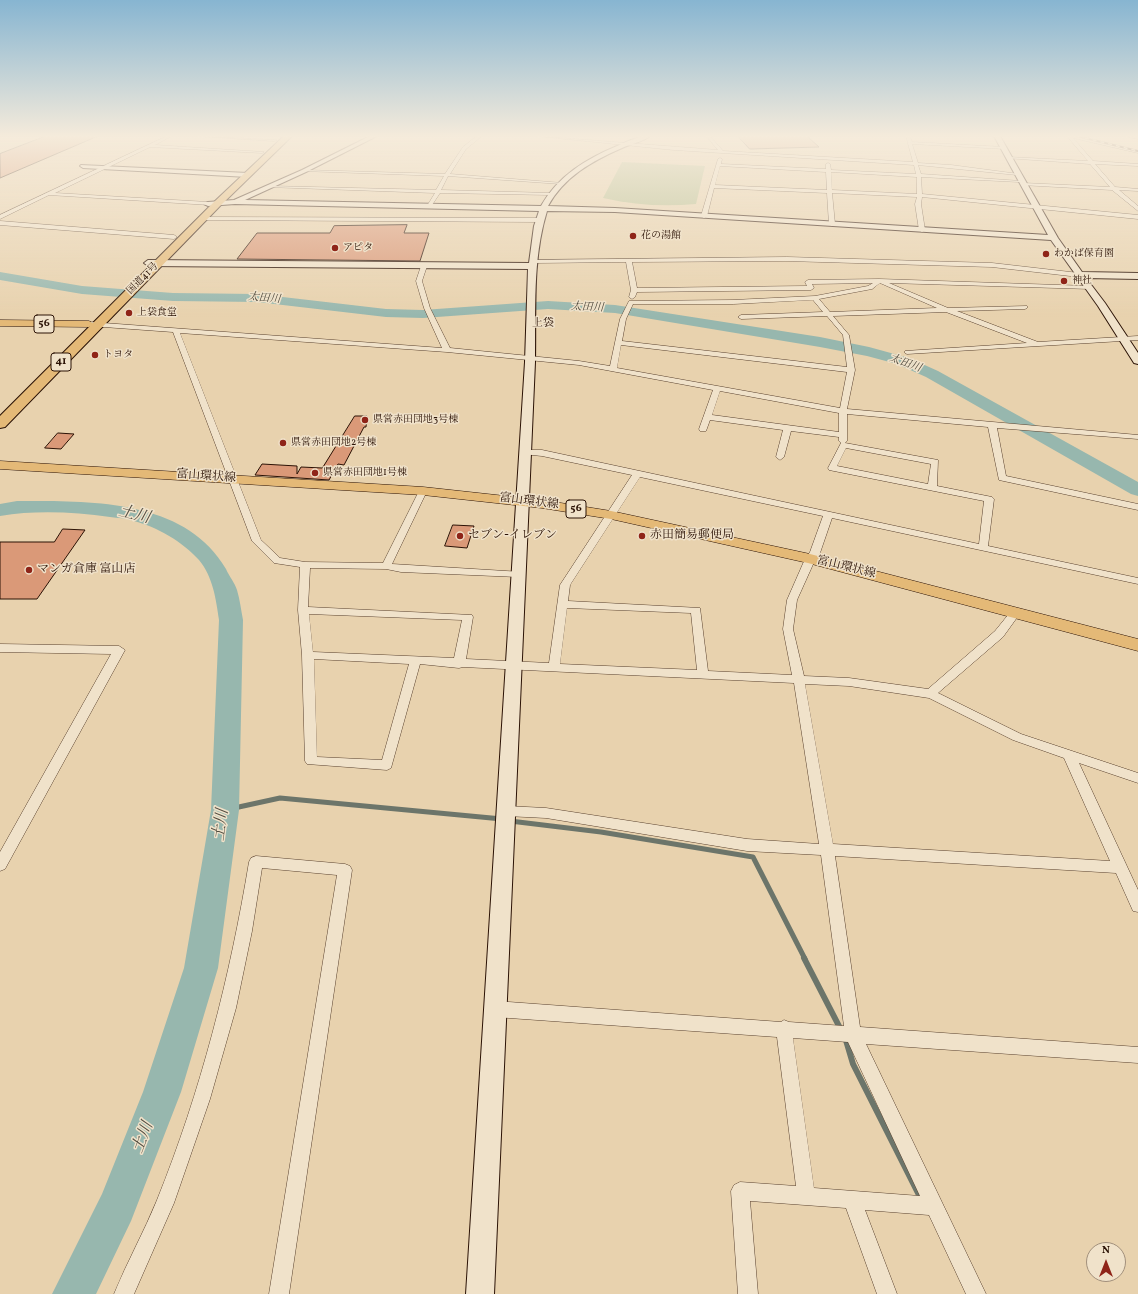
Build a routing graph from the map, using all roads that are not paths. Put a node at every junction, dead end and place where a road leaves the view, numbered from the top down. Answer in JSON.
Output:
{"nodes":[{"id":1,"x":43,"y":196,"type":"edge"},
{"id":2,"x":87,"y":196,"type":"edge"},
{"id":3,"x":221,"y":196,"type":"edge"},
{"id":4,"x":248,"y":196,"type":"edge"},
{"id":5,"x":435,"y":196,"type":"edge"},
{"id":6,"x":550,"y":196,"type":"edge"},
{"id":7,"x":709,"y":196,"type":"edge"},
{"id":8,"x":830,"y":196,"type":"edge"},
{"id":9,"x":920,"y":196,"type":"edge"},
{"id":10,"x":924,"y":196,"type":"edge"},
{"id":11,"x":1029,"y":196,"type":"edge"},
{"id":12,"x":1123,"y":196,"type":"edge"},
{"id":13,"x":235,"y":202,"type":"junction"},
{"id":14,"x":213,"y":204,"type":"junction"},
{"id":15,"x":430,"y":206,"type":"junction"},
{"id":16,"x":1036,"y":208,"type":"junction"},
{"id":17,"x":543,"y":209,"type":"junction"},
{"id":18,"x":1138,"y":209,"type":"edge"},
{"id":19,"x":704,"y":216,"type":"junction"},
{"id":20,"x":0,"y":217,"type":"edge"},
{"id":21,"x":1138,"y":217,"type":"edge"},
{"id":22,"x":202,"y":219,"type":"junction"},
{"id":23,"x":539,"y":220,"type":"junction"},
{"id":24,"x":0,"y":223,"type":"edge"},
{"id":25,"x":832,"y":224,"type":"junction"},
{"id":26,"x":922,"y":230,"type":"junction"},
{"id":27,"x":174,"y":237,"type":"junction"},
{"id":28,"x":1054,"y":238,"type":"junction"},
{"id":29,"x":629,"y":260,"type":"junction"},
{"id":30,"x":148,"y":263,"type":"junction"},
{"id":31,"x":158,"y":264,"type":"junction"},
{"id":32,"x":534,"y":264,"type":"junction"},
{"id":33,"x":424,"y":266,"type":"junction"},
{"id":34,"x":1079,"y":275,"type":"junction"},
{"id":35,"x":1138,"y":276,"type":"edge"},
{"id":36,"x":879,"y":281,"type":"junction"},
{"id":37,"x":1089,"y":288,"type":"junction"},
{"id":38,"x":634,"y":290,"type":"junction"},
{"id":39,"x":123,"y":294,"type":"junction"},
{"id":40,"x":815,"y":298,"type":"junction"},
{"id":41,"x":1025,"y":307,"type":"dead end"},
{"id":42,"x":628,"y":308,"type":"junction"},
{"id":43,"x":945,"y":309,"type":"junction"},
{"id":44,"x":828,"y":313,"type":"junction"},
{"id":45,"x":740,"y":317,"type":"dead end"},
{"id":46,"x":0,"y":323,"type":"edge"},
{"id":47,"x":93,"y":324,"type":"junction"},
{"id":48,"x":175,"y":329,"type":"junction"},
{"id":49,"x":1138,"y":338,"type":"edge"},
{"id":50,"x":1124,"y":339,"type":"junction"},
{"id":51,"x":619,"y":343,"type":"junction"},
{"id":52,"x":1037,"y":344,"type":"junction"},
{"id":53,"x":447,"y":350,"type":"junction"},
{"id":54,"x":907,"y":352,"type":"dead end"},
{"id":55,"x":530,"y":358,"type":"junction"},
{"id":56,"x":1138,"y":361,"type":"edge"},
{"id":57,"x":613,"y":369,"type":"junction"},
{"id":58,"x":851,"y":370,"type":"junction"},
{"id":59,"x":716,"y":388,"type":"junction"},
{"id":60,"x":0,"y":411,"type":"edge"},
{"id":61,"x":843,"y":412,"type":"junction"},
{"id":62,"x":707,"y":417,"type":"junction"},
{"id":63,"x":0,"y":424,"type":"edge"},
{"id":64,"x":992,"y":425,"type":"junction"},
{"id":65,"x":788,"y":428,"type":"junction"},
{"id":66,"x":703,"y":429,"type":"dead end"},
{"id":67,"x":843,"y":435,"type":"junction"},
{"id":68,"x":1138,"y":437,"type":"edge"},
{"id":69,"x":843,"y":445,"type":"junction"},
{"id":70,"x":525,"y":452,"type":"junction"},
{"id":71,"x":780,"y":458,"type":"dead end"},
{"id":72,"x":0,"y":465,"type":"edge"},
{"id":73,"x":637,"y":474,"type":"junction"},
{"id":74,"x":233,"y":479,"type":"junction"},
{"id":75,"x":932,"y":488,"type":"junction"},
{"id":76,"x":423,"y":491,"type":"junction"},
{"id":77,"x":523,"y":501,"type":"junction"},
{"id":78,"x":1138,"y":507,"type":"edge"},
{"id":79,"x":611,"y":515,"type":"junction"},
{"id":80,"x":828,"y":515,"type":"junction"},
{"id":81,"x":983,"y":549,"type":"junction"},
{"id":82,"x":810,"y":559,"type":"junction"},
{"id":83,"x":305,"y":565,"type":"junction"},
{"id":84,"x":386,"y":566,"type":"junction"},
{"id":85,"x":518,"y":574,"type":"junction"},
{"id":86,"x":1138,"y":581,"type":"edge"},
{"id":87,"x":562,"y":604,"type":"junction"},
{"id":88,"x":303,"y":610,"type":"junction"},
{"id":89,"x":1016,"y":612,"type":"junction"},
{"id":90,"x":1138,"y":645,"type":"edge"},
{"id":91,"x":0,"y":648,"type":"edge"},
{"id":92,"x":308,"y":655,"type":"junction"},
{"id":93,"x":415,"y":662,"type":"junction"},
{"id":94,"x":459,"y":664,"type":"junction"},
{"id":95,"x":514,"y":665,"type":"junction"},
{"id":96,"x":554,"y":668,"type":"junction"},
{"id":97,"x":703,"y":675,"type":"junction"},
{"id":98,"x":799,"y":680,"type":"junction"},
{"id":99,"x":931,"y":694,"type":"junction"},
{"id":100,"x":1069,"y":755,"type":"junction"},
{"id":101,"x":1138,"y":778,"type":"edge"},
{"id":102,"x":506,"y":811,"type":"junction"},
{"id":103,"x":827,"y":851,"type":"junction"},
{"id":104,"x":0,"y":865,"type":"edge"},
{"id":105,"x":1120,"y":867,"type":"junction"},
{"id":106,"x":1138,"y":906,"type":"edge"},
{"id":107,"x":495,"y":1009,"type":"junction"},
{"id":108,"x":784,"y":1028,"type":"junction"},
{"id":109,"x":853,"y":1034,"type":"junction"},
{"id":110,"x":1138,"y":1055,"type":"edge"},
{"id":111,"x":806,"y":1196,"type":"junction"},
{"id":112,"x":852,"y":1199,"type":"junction"},
{"id":113,"x":934,"y":1206,"type":"junction"},
{"id":114,"x":124,"y":1294,"type":"edge"},
{"id":115,"x":279,"y":1294,"type":"edge"},
{"id":116,"x":480,"y":1294,"type":"edge"},
{"id":117,"x":748,"y":1294,"type":"edge"},
{"id":118,"x":887,"y":1294,"type":"edge"},
{"id":119,"x":976,"y":1294,"type":"edge"}],
"edges":[{"from":1,"to":20,"type":"street"},
{"from":2,"to":14,"type":"street"},
{"from":3,"to":14,"type":"highway","name":"国道41号","number":"41"},
{"from":4,"to":13,"type":"street"},
{"from":5,"to":15,"type":"street"},
{"from":6,"to":17,"type":"street"},
{"from":7,"to":19,"type":"street"},
{"from":8,"to":25,"type":"street"},
{"from":9,"to":26,"type":"street"},
{"from":10,"to":16,"type":"street"},
{"from":11,"to":16,"type":"street"},
{"from":12,"to":18,"type":"street"},
{"from":13,"to":14,"type":"street"},
{"from":13,"to":15,"type":"street"},
{"from":14,"to":22,"type":"highway","name":"国道41号","number":"41"},
{"from":14,"to":27,"type":"highway","name":"国道41号","number":"41"},
{"from":15,"to":17,"type":"street"},
{"from":16,"to":21,"type":"street"},
{"from":16,"to":28,"type":"street"},
{"from":17,"to":19,"type":"street"},
{"from":17,"to":23,"type":"street"},
{"from":19,"to":25,"type":"street"},
{"from":22,"to":23,"type":"street"},
{"from":22,"to":31,"type":"highway","name":"国道41号","number":"41"},
{"from":23,"to":32,"type":"street"},
{"from":24,"to":27,"type":"street"},
{"from":25,"to":26,"type":"street"},
{"from":26,"to":28,"type":"street"},
{"from":27,"to":30,"type":"highway","name":"国道41号","number":"41"},
{"from":28,"to":34,"type":"street"},
{"from":29,"to":32,"type":"street"},
{"from":29,"to":34,"type":"street"},
{"from":29,"to":38,"type":"street"},
{"from":30,"to":31,"type":"street"},
{"from":30,"to":39,"type":"highway","name":"国道41号","number":"41"},
{"from":31,"to":33,"type":"street"},
{"from":31,"to":39,"type":"highway","name":"国道41号","number":"41"},
{"from":32,"to":33,"type":"street"},
{"from":32,"to":55,"type":"street"},
{"from":33,"to":53,"type":"street"},
{"from":34,"to":35,"type":"street"},
{"from":34,"to":37,"type":"street"},
{"from":36,"to":37,"type":"street"},
{"from":36,"to":38,"type":"street"},
{"from":36,"to":40,"type":"street"},
{"from":36,"to":43,"type":"street"},
{"from":37,"to":50,"type":"street"},
{"from":38,"to":42,"type":"street"},
{"from":39,"to":47,"type":"highway","name":"国道41号","number":"41"},
{"from":40,"to":42,"type":"street"},
{"from":40,"to":44,"type":"street"},
{"from":41,"to":43,"type":"street"},
{"from":42,"to":51,"type":"street"},
{"from":43,"to":44,"type":"street"},
{"from":43,"to":52,"type":"street"},
{"from":44,"to":45,"type":"street"},
{"from":44,"to":58,"type":"street"},
{"from":46,"to":47,"type":"main road","number":"56"},
{"from":47,"to":48,"type":"street"},
{"from":47,"to":60,"type":"highway","name":"国道41号","number":"41"},
{"from":47,"to":63,"type":"highway","name":"国道41号","number":"41"},
{"from":48,"to":53,"type":"street"},
{"from":48,"to":74,"type":"street"},
{"from":49,"to":50,"type":"street"},
{"from":50,"to":52,"type":"street"},
{"from":50,"to":56,"type":"street"},
{"from":51,"to":57,"type":"street"},
{"from":51,"to":58,"type":"street"},
{"from":52,"to":54,"type":"street"},
{"from":53,"to":55,"type":"street"},
{"from":55,"to":57,"type":"street"},
{"from":55,"to":70,"type":"street"},
{"from":57,"to":59,"type":"street"},
{"from":58,"to":61,"type":"street"},
{"from":59,"to":61,"type":"street"},
{"from":59,"to":62,"type":"street"},
{"from":61,"to":64,"type":"street"},
{"from":61,"to":67,"type":"street"},
{"from":62,"to":65,"type":"street"},
{"from":62,"to":66,"type":"street"},
{"from":64,"to":68,"type":"street"},
{"from":64,"to":78,"type":"street"},
{"from":65,"to":67,"type":"street"},
{"from":65,"to":71,"type":"street"},
{"from":67,"to":69,"type":"street"},
{"from":69,"to":75,"type":"street"},
{"from":69,"to":75,"type":"street"},
{"from":70,"to":73,"type":"street"},
{"from":70,"to":77,"type":"street"},
{"from":72,"to":74,"type":"main road","name":"富山環状線","number":"56"},
{"from":73,"to":79,"type":"street"},
{"from":73,"to":80,"type":"street"},
{"from":74,"to":76,"type":"main road","name":"富山環状線","number":"56"},
{"from":74,"to":83,"type":"street"},
{"from":75,"to":81,"type":"street"},
{"from":76,"to":77,"type":"main road","name":"富山環状線","number":"56"},
{"from":76,"to":84,"type":"street"},
{"from":77,"to":79,"type":"main road","name":"富山環状線","number":"56"},
{"from":77,"to":85,"type":"street"},
{"from":79,"to":82,"type":"main road","name":"富山環状線","number":"56"},
{"from":79,"to":87,"type":"street"},
{"from":80,"to":81,"type":"street"},
{"from":80,"to":82,"type":"street"},
{"from":81,"to":86,"type":"street"},
{"from":82,"to":89,"type":"main road","name":"富山環状線","number":"56"},
{"from":82,"to":98,"type":"street"},
{"from":83,"to":84,"type":"street"},
{"from":83,"to":88,"type":"street"},
{"from":84,"to":85,"type":"street"},
{"from":85,"to":95,"type":"street"},
{"from":87,"to":96,"type":"street"},
{"from":87,"to":97,"type":"street"},
{"from":88,"to":92,"type":"street"},
{"from":88,"to":94,"type":"street"},
{"from":89,"to":90,"type":"main road","name":"富山環状線","number":"56"},
{"from":89,"to":99,"type":"street"},
{"from":91,"to":104,"type":"street"},
{"from":92,"to":93,"type":"street"},
{"from":92,"to":93,"type":"street"},
{"from":93,"to":94,"type":"street"},
{"from":94,"to":95,"type":"street"},
{"from":95,"to":96,"type":"street"},
{"from":95,"to":102,"type":"street"},
{"from":96,"to":97,"type":"street"},
{"from":97,"to":98,"type":"street"},
{"from":98,"to":99,"type":"street"},
{"from":98,"to":103,"type":"street"},
{"from":99,"to":100,"type":"street"},
{"from":100,"to":101,"type":"street"},
{"from":100,"to":105,"type":"street"},
{"from":102,"to":103,"type":"street"},
{"from":102,"to":107,"type":"street"},
{"from":103,"to":105,"type":"street"},
{"from":103,"to":109,"type":"street"},
{"from":105,"to":106,"type":"street"},
{"from":107,"to":108,"type":"street"},
{"from":107,"to":116,"type":"street"},
{"from":108,"to":109,"type":"street"},
{"from":108,"to":111,"type":"street"},
{"from":109,"to":110,"type":"street"},
{"from":109,"to":113,"type":"street"},
{"from":111,"to":112,"type":"street"},
{"from":111,"to":117,"type":"street"},
{"from":112,"to":113,"type":"street"},
{"from":112,"to":118,"type":"street"},
{"from":113,"to":119,"type":"street"},
{"from":114,"to":115,"type":"street"}]}
